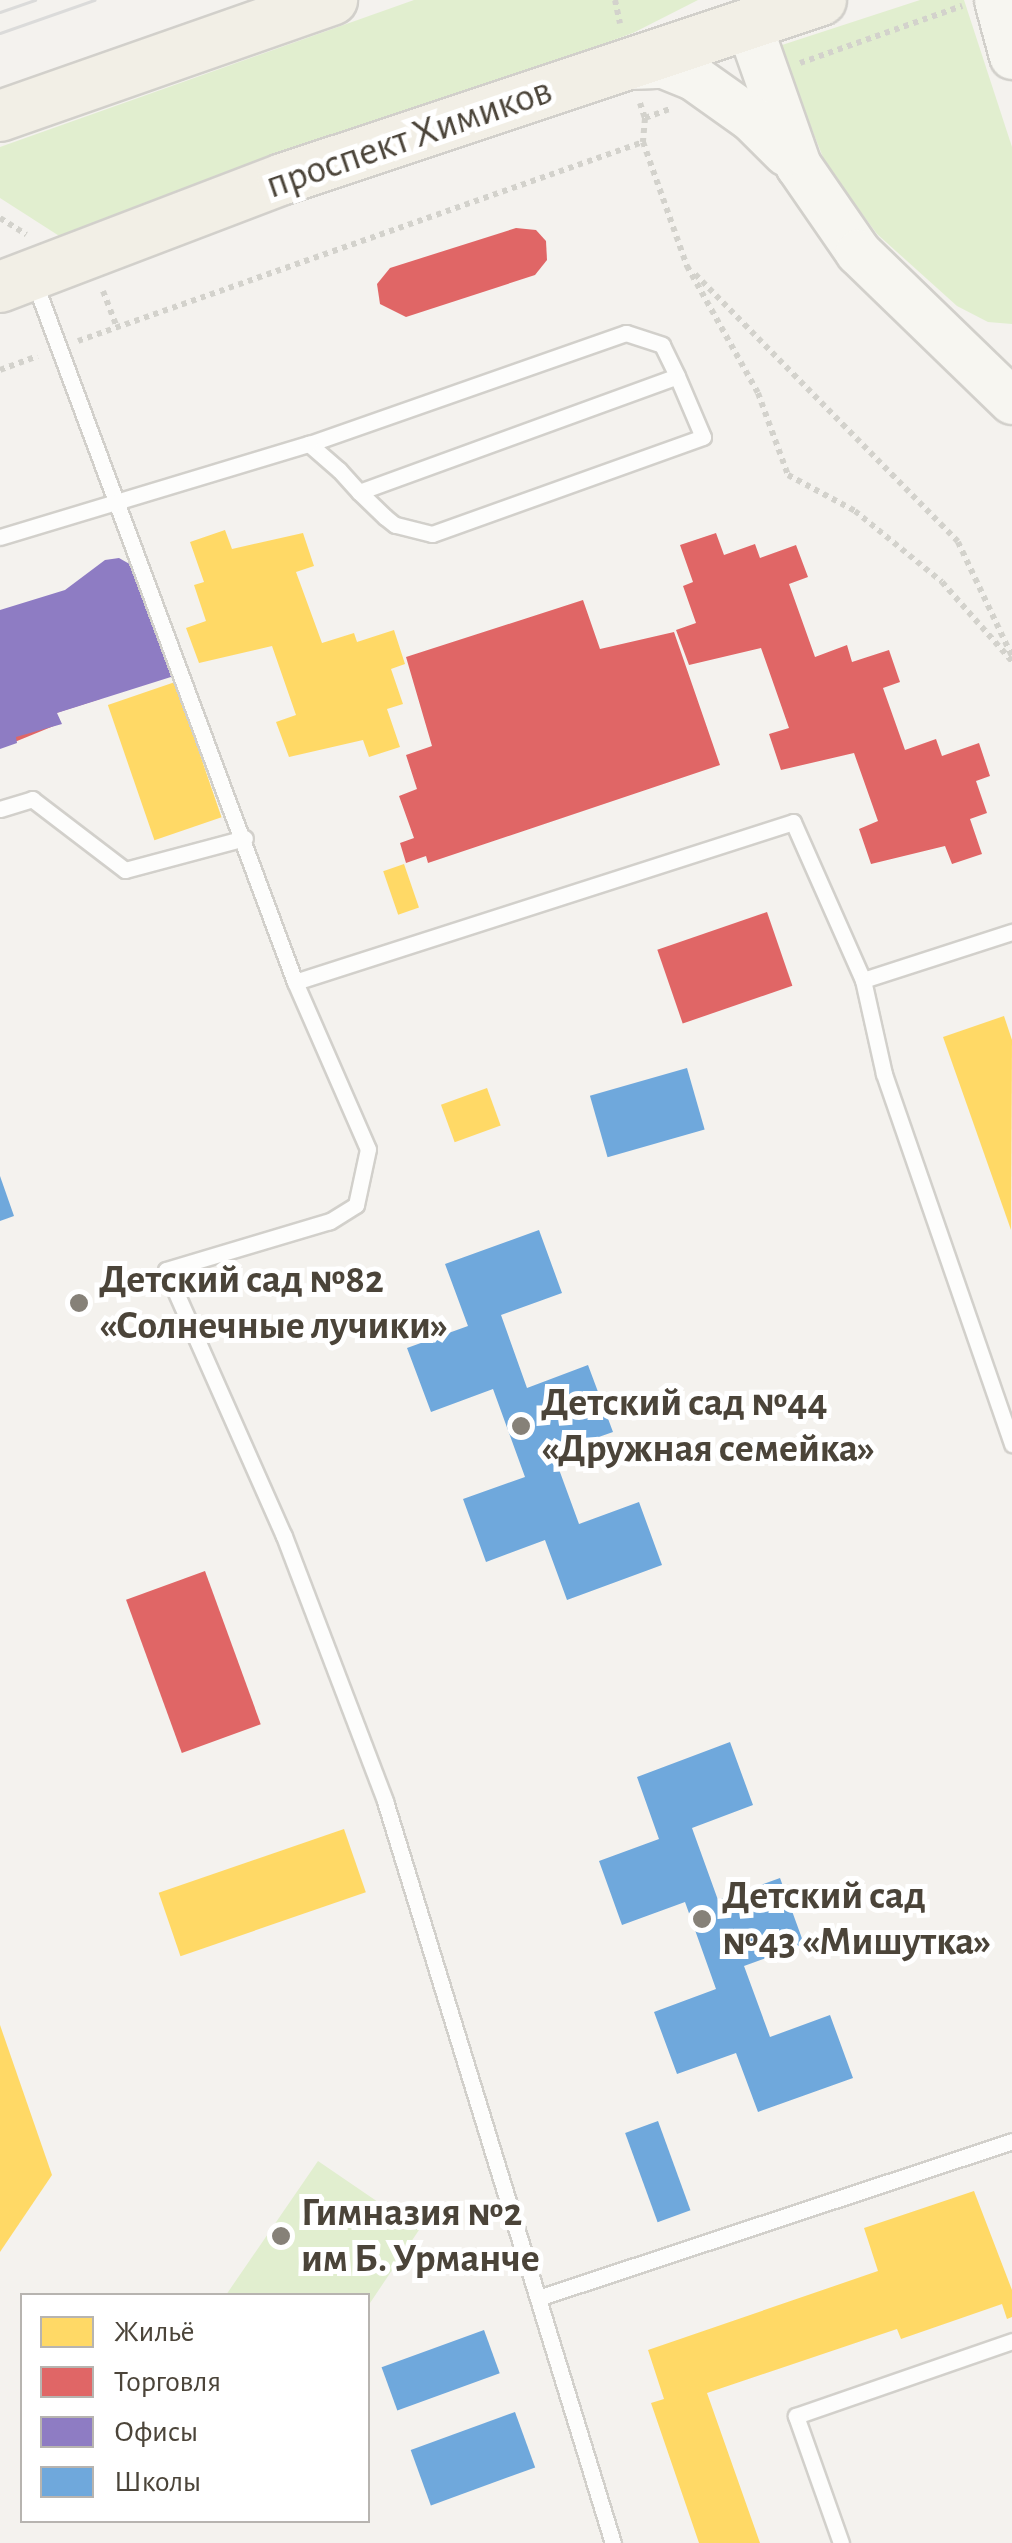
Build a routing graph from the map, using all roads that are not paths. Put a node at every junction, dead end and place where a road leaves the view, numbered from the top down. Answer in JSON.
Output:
{"nodes":[{"id":1,"x":332,"y":0,"type":"edge"},
{"id":2,"x":821,"y":0,"type":"edge"},
{"id":3,"x":997,"y":0,"type":"edge"},
{"id":4,"x":745,"y":12,"type":"edge"},
{"id":5,"x":1012,"y":56,"type":"edge"},
{"id":6,"x":629,"y":66,"type":"junction"},
{"id":7,"x":0,"y":116,"type":"edge"},
{"id":8,"x":798,"y":165,"type":"junction"},
{"id":9,"x":16,"y":281,"type":"edge"},
{"id":10,"x":925,"y":319,"type":"junction"},
{"id":11,"x":1012,"y":352,"type":"edge"},
{"id":12,"x":677,"y":376,"type":"junction"},
{"id":13,"x":1012,"y":401,"type":"edge"},
{"id":14,"x":309,"y":444,"type":"junction"},
{"id":15,"x":359,"y":492,"type":"junction"},
{"id":16,"x":120,"y":501,"type":"junction"},
{"id":17,"x":0,"y":538,"type":"edge"},
{"id":18,"x":0,"y":809,"type":"edge"},
{"id":19,"x":245,"y":838,"type":"junction"},
{"id":20,"x":1012,"y":932,"type":"edge"},
{"id":21,"x":862,"y":980,"type":"junction"},
{"id":22,"x":295,"y":982,"type":"junction"},
{"id":23,"x":1012,"y":1444,"type":"edge"},
{"id":24,"x":1012,"y":2140,"type":"edge"},
{"id":25,"x":538,"y":2298,"type":"junction"},
{"id":26,"x":1012,"y":2341,"type":"edge"},
{"id":27,"x":613,"y":2543,"type":"edge"},
{"id":28,"x":841,"y":2543,"type":"edge"}],
"edges":[{"from":1,"to":7,"type":"main road"},
{"from":2,"to":4,"type":"main road","name":"проспект Химиков"},
{"from":3,"to":5,"type":"main road"},
{"from":4,"to":6,"type":"main road","name":"проспект Химиков"},
{"from":4,"to":8,"type":"main road"},
{"from":6,"to":8,"type":"main road"},
{"from":6,"to":9,"type":"main road","name":"проспект Химиков"},
{"from":8,"to":10,"type":"main road"},
{"from":9,"to":16,"type":"lane"},
{"from":10,"to":11,"type":"main road"},
{"from":10,"to":13,"type":"main road"},
{"from":12,"to":14,"type":"lane"},
{"from":12,"to":15,"type":"lane"},
{"from":12,"to":15,"type":"lane"},
{"from":14,"to":15,"type":"lane"},
{"from":14,"to":16,"type":"lane"},
{"from":16,"to":17,"type":"lane"},
{"from":16,"to":19,"type":"lane"},
{"from":18,"to":19,"type":"lane"},
{"from":19,"to":22,"type":"lane"},
{"from":20,"to":21,"type":"lane"},
{"from":21,"to":22,"type":"lane"},
{"from":21,"to":23,"type":"lane"},
{"from":22,"to":25,"type":"lane"},
{"from":24,"to":25,"type":"lane"},
{"from":25,"to":27,"type":"lane"},
{"from":26,"to":28,"type":"lane"}]}
